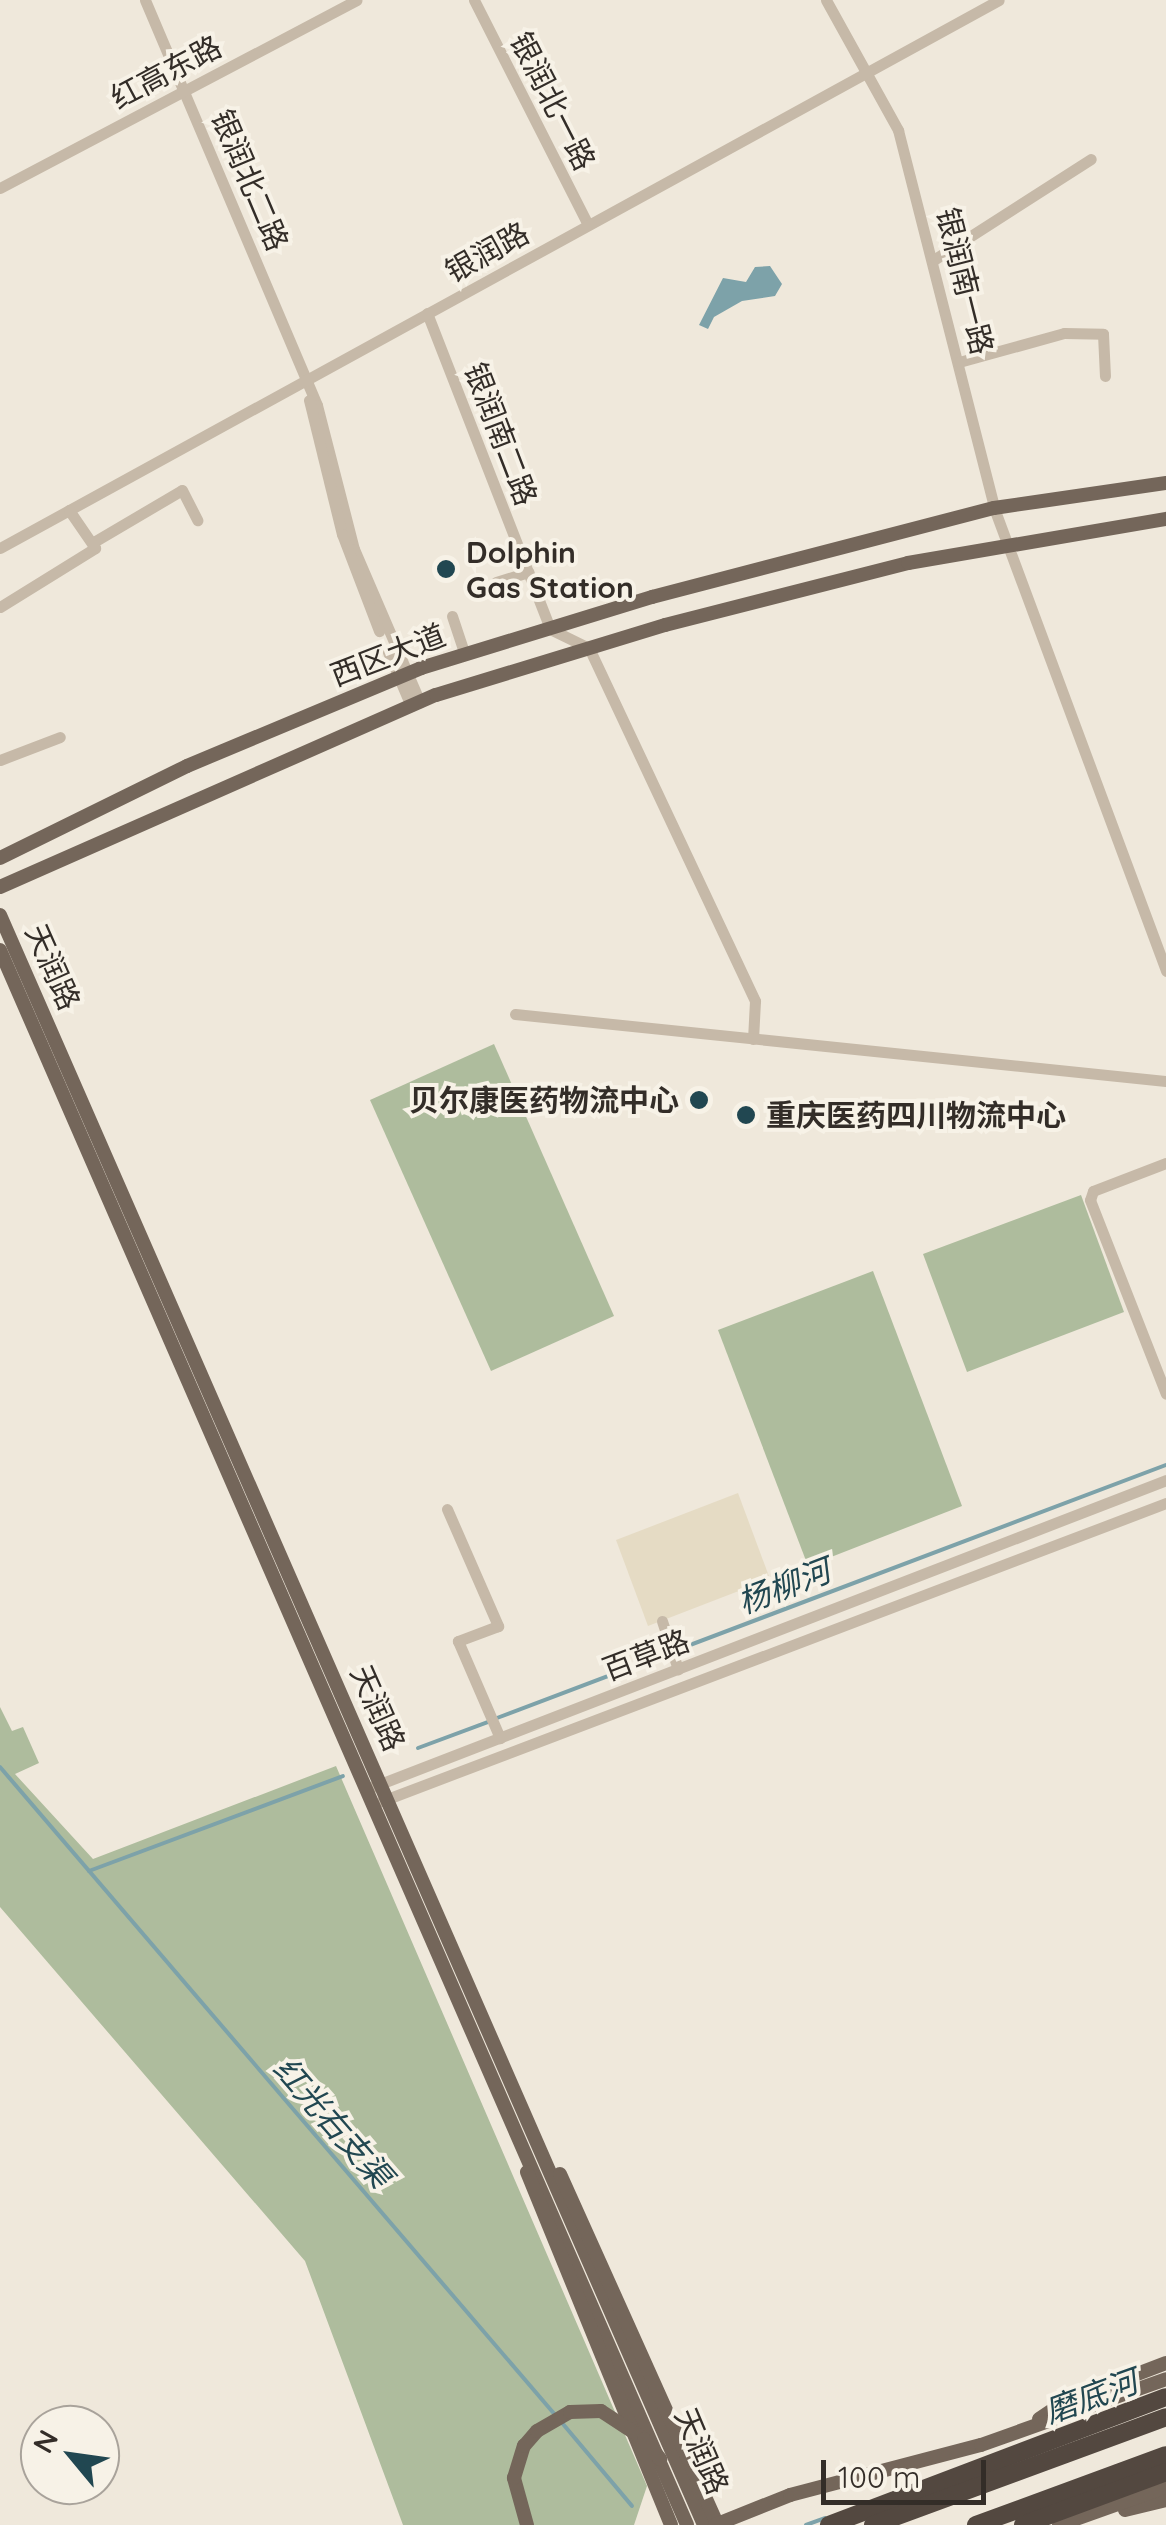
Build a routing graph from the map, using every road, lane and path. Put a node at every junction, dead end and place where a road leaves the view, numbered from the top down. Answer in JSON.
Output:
{"nodes":[{"id":1,"x":145,"y":0,"type":"edge"},
{"id":2,"x":356,"y":0,"type":"edge"},
{"id":3,"x":474,"y":0,"type":"edge"},
{"id":4,"x":826,"y":0,"type":"edge"},
{"id":5,"x":999,"y":0,"type":"edge"},
{"id":6,"x":868,"y":72,"type":"junction"},
{"id":7,"x":185,"y":90,"type":"junction"},
{"id":8,"x":1091,"y":159,"type":"dead end"},
{"id":9,"x":0,"y":188,"type":"edge"},
{"id":10,"x":588,"y":225,"type":"junction"},
{"id":11,"x":935,"y":259,"type":"junction"},
{"id":12,"x":427,"y":313,"type":"junction"},
{"id":13,"x":960,"y":362,"type":"junction"},
{"id":14,"x":1106,"y":376,"type":"dead end"},
{"id":15,"x":307,"y":381,"type":"junction"},
{"id":16,"x":1166,"y":483,"type":"edge"},
{"id":17,"x":994,"y":508,"type":"junction"},
{"id":18,"x":69,"y":510,"type":"junction"},
{"id":19,"x":1166,"y":519,"type":"edge"},
{"id":20,"x":197,"y":520,"type":"dead end"},
{"id":21,"x":92,"y":543,"type":"junction"},
{"id":22,"x":1007,"y":545,"type":"junction"},
{"id":23,"x":0,"y":548,"type":"edge"},
{"id":24,"x":528,"y":572,"type":"junction"},
{"id":25,"x":496,"y":582,"type":"dead end"},
{"id":26,"x":0,"y":606,"type":"edge"},
{"id":27,"x":452,"y":616,"type":"dead end"},
{"id":28,"x":550,"y":629,"type":"junction"},
{"id":29,"x":589,"y":648,"type":"junction"},
{"id":30,"x":464,"y":655,"type":"junction"},
{"id":31,"x":403,"y":676,"type":"junction"},
{"id":32,"x":416,"y":704,"type":"junction"},
{"id":33,"x":60,"y":737,"type":"dead end"},
{"id":34,"x":0,"y":760,"type":"edge"},
{"id":35,"x":0,"y":858,"type":"edge"},
{"id":36,"x":0,"y":887,"type":"edge"},
{"id":37,"x":0,"y":915,"type":"edge"},
{"id":38,"x":0,"y":950,"type":"edge"},
{"id":39,"x":1166,"y":971,"type":"edge"},
{"id":40,"x":515,"y":1014,"type":"dead end"},
{"id":41,"x":753,"y":1039,"type":"junction"},
{"id":42,"x":1166,"y":1081,"type":"edge"},
{"id":43,"x":1166,"y":1163,"type":"edge"},
{"id":44,"x":1166,"y":1394,"type":"edge"},
{"id":45,"x":1166,"y":1480,"type":"edge"},
{"id":46,"x":1166,"y":1503,"type":"edge"},
{"id":47,"x":447,"y":1509,"type":"dead end"},
{"id":48,"x":662,"y":1621,"type":"dead end"},
{"id":49,"x":674,"y":1658,"type":"junction"},
{"id":50,"x":500,"y":1738,"type":"junction"},
{"id":51,"x":374,"y":1792,"type":"junction"},
{"id":52,"x":390,"y":1800,"type":"junction"},
{"id":53,"x":516,"y":2128,"type":"junction"},
{"id":54,"x":532,"y":2131,"type":"junction"},
{"id":55,"x":602,"y":2308,"type":"junction"},
{"id":56,"x":1166,"y":2363,"type":"edge"},
{"id":57,"x":1166,"y":2379,"type":"edge"},
{"id":58,"x":1166,"y":2397,"type":"edge"},
{"id":59,"x":1166,"y":2417,"type":"edge"},
{"id":60,"x":1023,"y":2430,"type":"junction"},
{"id":61,"x":1166,"y":2454,"type":"edge"},
{"id":62,"x":660,"y":2459,"type":"junction"},
{"id":63,"x":1166,"y":2472,"type":"edge"},
{"id":64,"x":1166,"y":2488,"type":"edge"},
{"id":65,"x":1166,"y":2500,"type":"edge"},
{"id":66,"x":527,"y":2525,"type":"edge"},
{"id":67,"x":672,"y":2525,"type":"edge"},
{"id":68,"x":688,"y":2525,"type":"edge"},
{"id":69,"x":704,"y":2525,"type":"edge"},
{"id":70,"x":716,"y":2525,"type":"edge"},
{"id":71,"x":829,"y":2525,"type":"edge"},
{"id":72,"x":873,"y":2525,"type":"edge"},
{"id":73,"x":976,"y":2525,"type":"edge"},
{"id":74,"x":1023,"y":2525,"type":"edge"},
{"id":75,"x":1063,"y":2525,"type":"edge"}],
"edges":[{"from":1,"to":7,"type":"street","name":"银润北二路"},
{"from":2,"to":7,"type":"street","name":"红高东路"},
{"from":3,"to":10,"type":"street","name":"银润北一路"},
{"from":4,"to":6,"type":"street","name":"银润南一路"},
{"from":5,"to":6,"type":"street","name":"银润路"},
{"from":6,"to":10,"type":"street","name":"银润路"},
{"from":6,"to":11,"type":"street","name":"银润南一路"},
{"from":7,"to":9,"type":"street","name":"红高东路"},
{"from":7,"to":15,"type":"street","name":"银润北二路"},
{"from":8,"to":11,"type":"street"},
{"from":10,"to":12,"type":"street","name":"银润路"},
{"from":11,"to":13,"type":"street","name":"银润南一路"},
{"from":12,"to":15,"type":"street","name":"银润路"},
{"from":12,"to":24,"type":"street","name":"银润南二路"},
{"from":13,"to":14,"type":"street"},
{"from":13,"to":17,"type":"street","name":"银润南一路"},
{"from":15,"to":18,"type":"street","name":"银润路"},
{"from":15,"to":31,"type":"street","name":"银润北二路"},
{"from":16,"to":17,"type":"main road","name":"西区大道"},
{"from":17,"to":22,"type":"street","name":"银润南一路"},
{"from":17,"to":28,"type":"main road","name":"西区大道"},
{"from":18,"to":21,"type":"street"},
{"from":18,"to":23,"type":"street","name":"银润路"},
{"from":19,"to":22,"type":"main road","name":"西区大道"},
{"from":20,"to":21,"type":"street"},
{"from":21,"to":26,"type":"street"},
{"from":22,"to":29,"type":"main road","name":"西区大道"},
{"from":22,"to":39,"type":"street","name":"银润南一路"},
{"from":24,"to":25,"type":"street"},
{"from":24,"to":28,"type":"street","name":"银润南二路"},
{"from":27,"to":30,"type":"street"},
{"from":28,"to":29,"type":"street"},
{"from":28,"to":30,"type":"main road","name":"西区大道"},
{"from":29,"to":32,"type":"main road","name":"西区大道"},
{"from":29,"to":41,"type":"street"},
{"from":30,"to":31,"type":"main road","name":"西区大道"},
{"from":31,"to":32,"type":"street","name":"银润北二路"},
{"from":31,"to":35,"type":"main road","name":"西区大道"},
{"from":32,"to":36,"type":"main road","name":"西区大道"},
{"from":33,"to":34,"type":"street"},
{"from":37,"to":51,"type":"main road","name":"天润路"},
{"from":38,"to":51,"type":"main road","name":"天润路"},
{"from":40,"to":41,"type":"street"},
{"from":41,"to":42,"type":"street"},
{"from":43,"to":44,"type":"street"},
{"from":45,"to":49,"type":"street","name":"百草路"},
{"from":46,"to":52,"type":"street","name":"百草路"},
{"from":47,"to":50,"type":"street"},
{"from":48,"to":49,"type":"street"},
{"from":49,"to":50,"type":"street","name":"百草路"},
{"from":50,"to":51,"type":"street","name":"百草路"},
{"from":51,"to":52,"type":"main road","name":"天润路"},
{"from":51,"to":53,"type":"main road","name":"天润路"},
{"from":52,"to":54,"type":"main road","name":"天润路"},
{"from":53,"to":55,"type":"main road","name":"天润路"},
{"from":53,"to":67,"type":"main road"},
{"from":54,"to":55,"type":"main road","name":"天润路"},
{"from":54,"to":70,"type":"main road"},
{"from":55,"to":62,"type":"main road","name":"天润路","bridge":true},
{"from":55,"to":69,"type":"main road","name":"天润路"},
{"from":56,"to":60,"type":"main road"},
{"from":57,"to":60,"type":"main road"},
{"from":58,"to":71,"type":"highway"},
{"from":59,"to":72,"type":"highway"},
{"from":60,"to":70,"type":"main road"},
{"from":61,"to":73,"type":"highway"},
{"from":62,"to":66,"type":"main road","bridge":true},
{"from":62,"to":68,"type":"main road","name":"天润路"},
{"from":63,"to":74,"type":"highway"},
{"from":64,"to":75,"type":"main road"},
{"from":65,"to":75,"type":"main road"}]}
